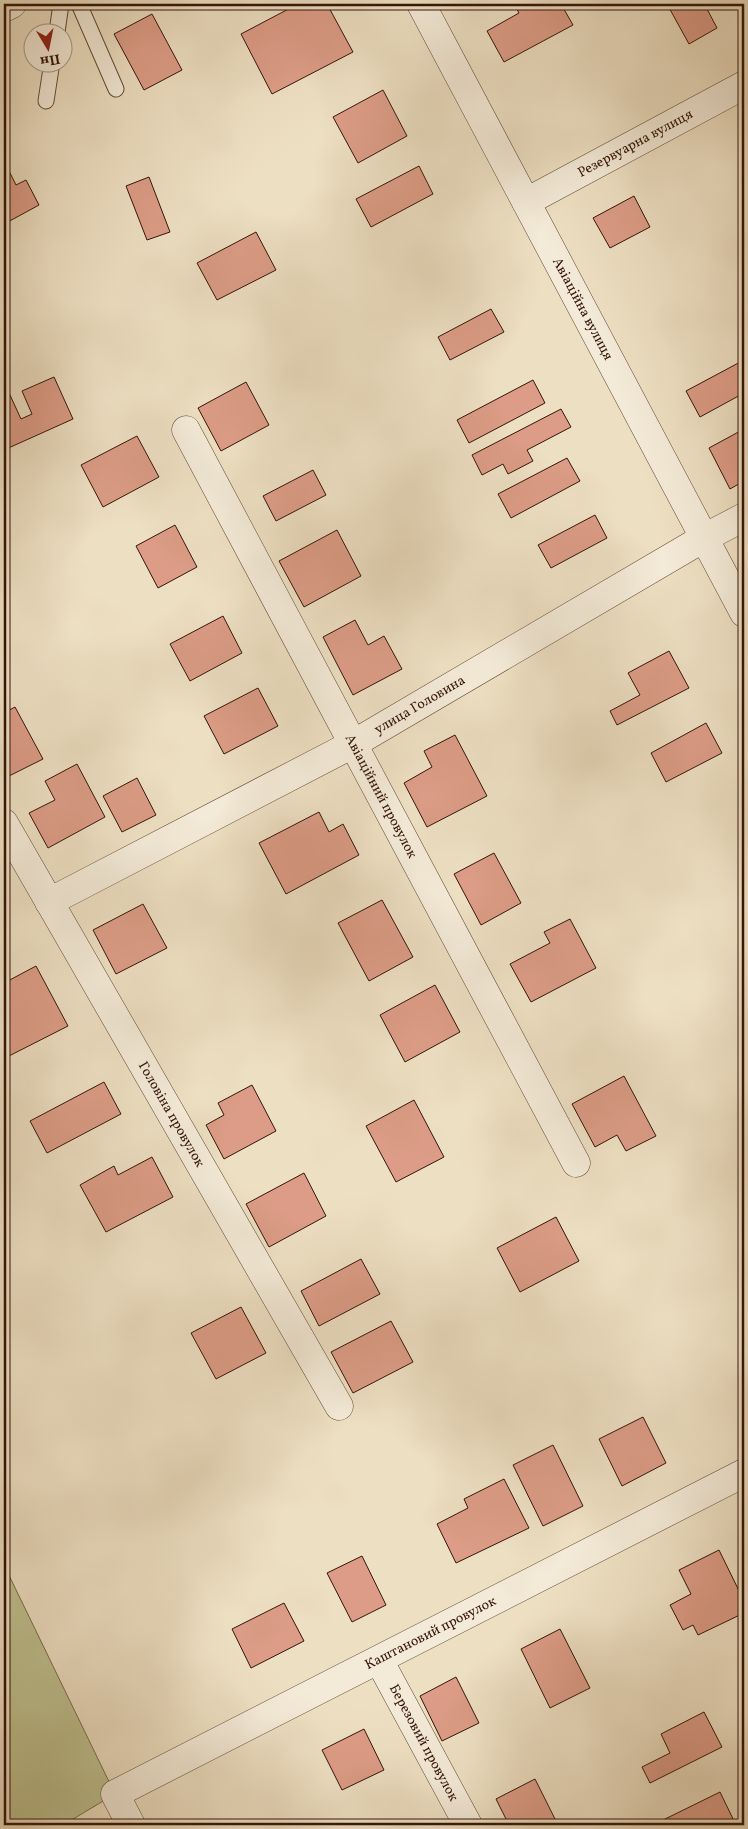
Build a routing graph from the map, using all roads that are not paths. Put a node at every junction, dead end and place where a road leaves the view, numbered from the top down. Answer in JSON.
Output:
{"nodes":[{"id":1,"x":12,"y":4,"type":"edge"},
{"id":2,"x":61,"y":4,"type":"edge"},
{"id":3,"x":79,"y":4,"type":"edge"},
{"id":4,"x":421,"y":4,"type":"edge"},
{"id":5,"x":4,"y":8,"type":"edge"},
{"id":6,"x":58,"y":22,"type":"edge"},
{"id":7,"x":50,"y":72,"type":"edge"},
{"id":8,"x":744,"y":85,"type":"edge"},
{"id":9,"x":116,"y":89,"type":"dead end"},
{"id":10,"x":46,"y":101,"type":"dead end"},
{"id":11,"x":526,"y":202,"type":"junction"},
{"id":12,"x":186,"y":430,"type":"dead end"},
{"id":13,"x":744,"y":517,"type":"edge"},
{"id":14,"x":704,"y":538,"type":"junction"},
{"id":15,"x":744,"y":613,"type":"edge"},
{"id":16,"x":353,"y":744,"type":"junction"},
{"id":17,"x":4,"y":823,"type":"edge"},
{"id":18,"x":49,"y":902,"type":"junction"},
{"id":19,"x":576,"y":1163,"type":"dead end"},
{"id":20,"x":339,"y":1406,"type":"dead end"},
{"id":21,"x":744,"y":1473,"type":"edge"},
{"id":22,"x":379,"y":1660,"type":"junction"},
{"id":23,"x":131,"y":1825,"type":"edge"},
{"id":24,"x":468,"y":1825,"type":"edge"}],
"edges":[{"from":1,"to":5,"type":"street"},
{"from":2,"to":6,"type":"lane"},
{"from":3,"to":9,"type":"lane"},
{"from":4,"to":11,"type":"street","name":"Авіаційна вулиця"},
{"from":7,"to":10,"type":"lane"},
{"from":8,"to":11,"type":"street","name":"Резервуарна вулиця"},
{"from":11,"to":14,"type":"street","name":"Авіаційна вулиця"},
{"from":12,"to":16,"type":"street","name":"Авіаційний провулок"},
{"from":13,"to":14,"type":"street","name":"улица Головина"},
{"from":14,"to":15,"type":"street","name":"Авіаційна вулиця"},
{"from":14,"to":16,"type":"street","name":"улица Головина"},
{"from":16,"to":18,"type":"street","name":"улица Головина"},
{"from":16,"to":19,"type":"street","name":"Авіаційний провулок"},
{"from":17,"to":18,"type":"street","name":"Головіна провулок"},
{"from":18,"to":20,"type":"street","name":"Головіна провулок"},
{"from":21,"to":22,"type":"street","name":"Каштановий провулок"},
{"from":22,"to":23,"type":"street","name":"Каштановий провулок"},
{"from":22,"to":24,"type":"street","name":"Березовий провулок"}]}
